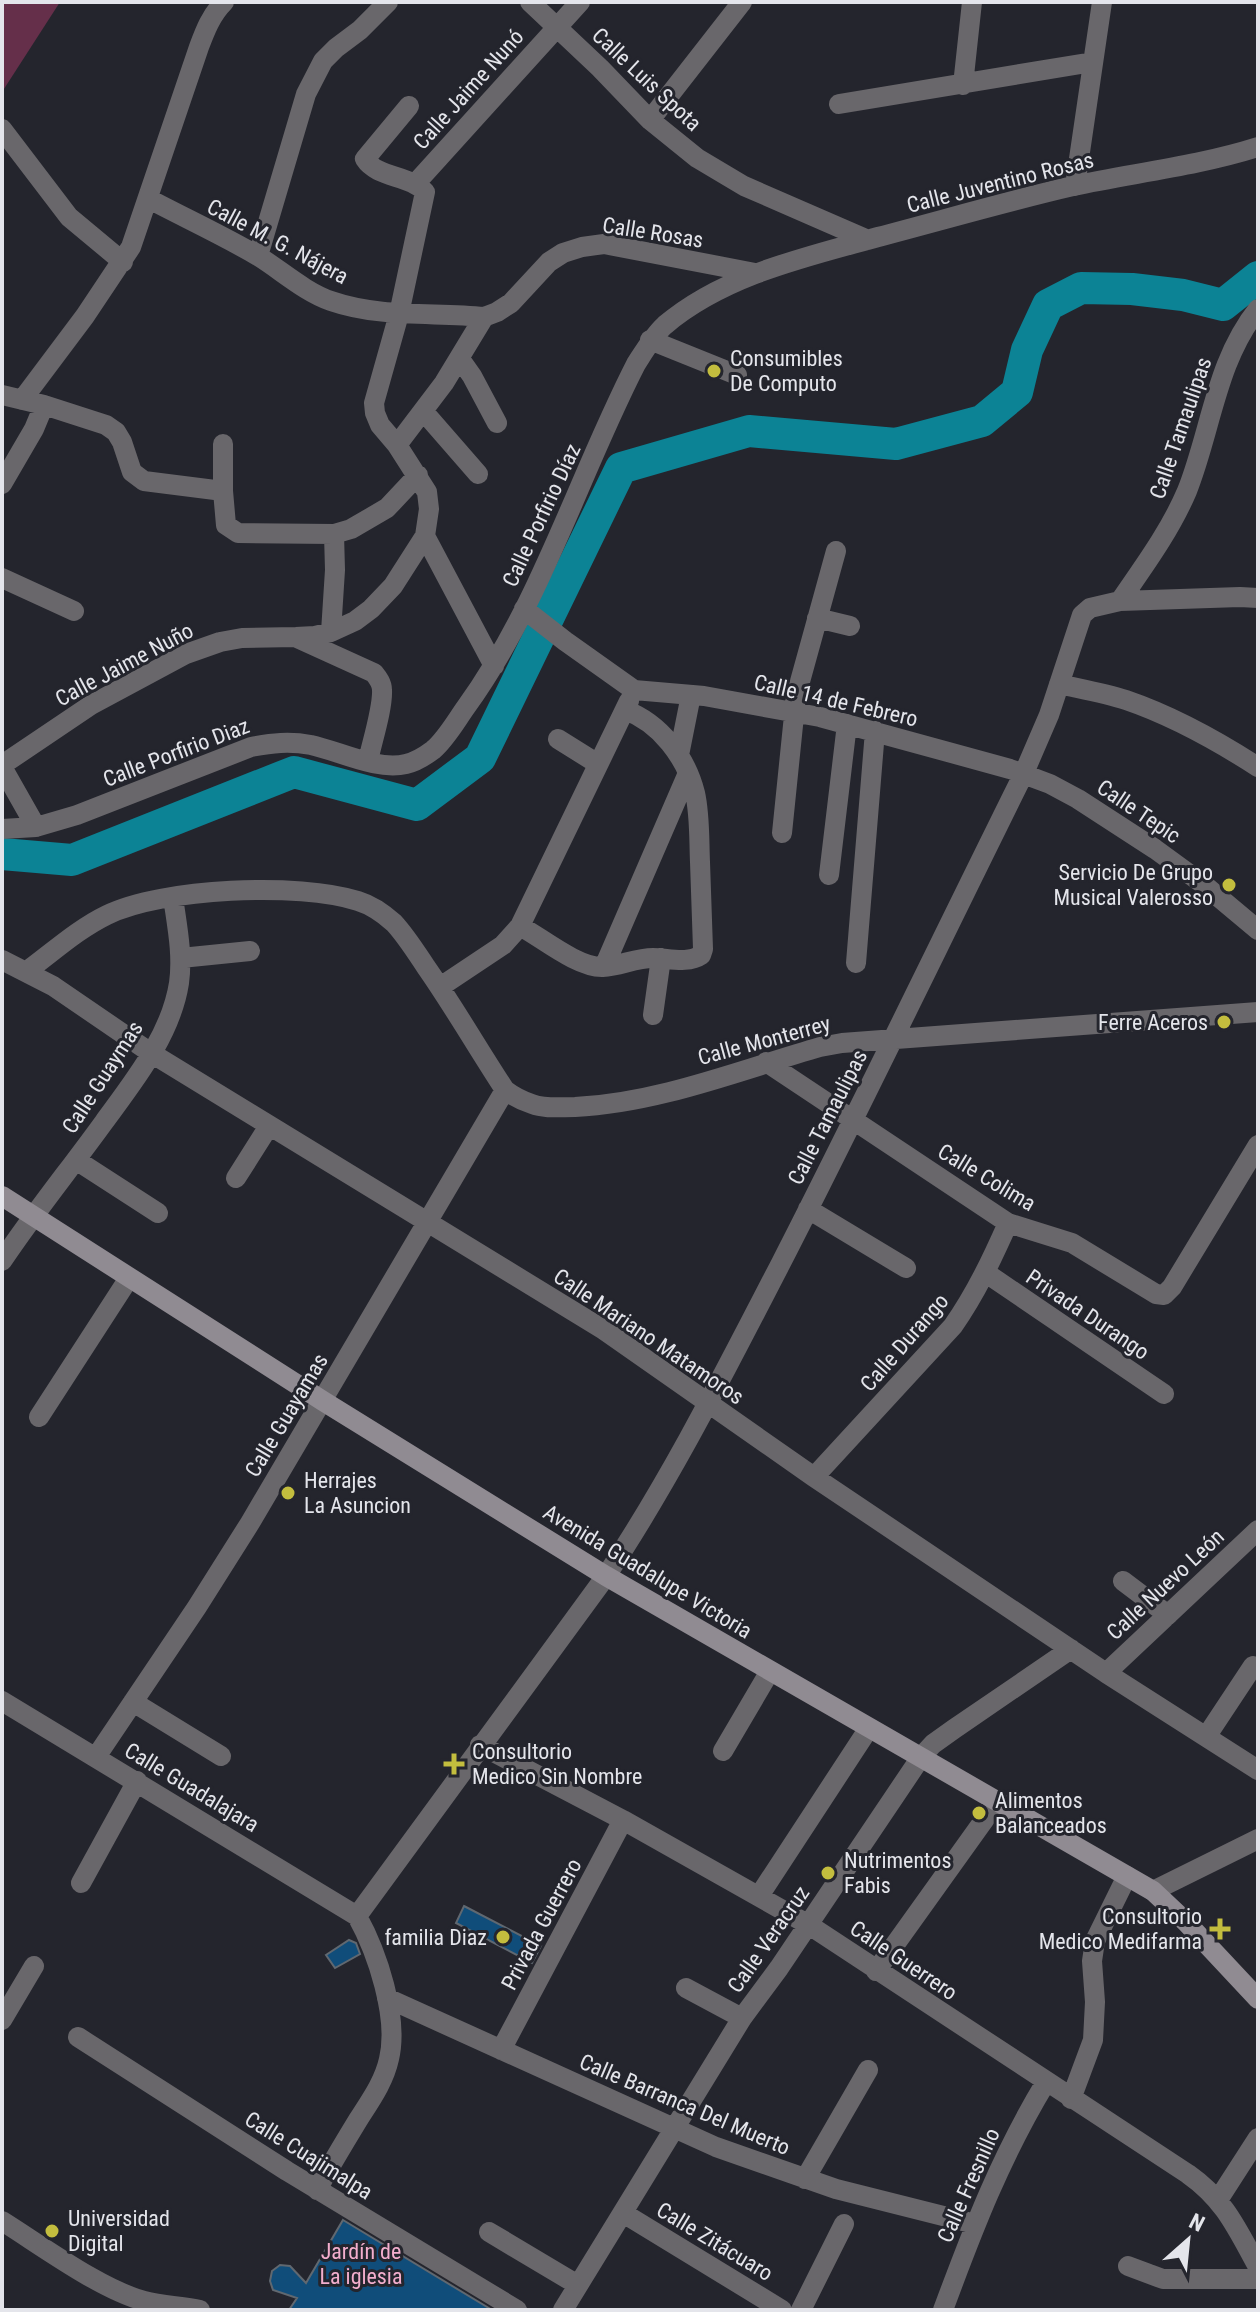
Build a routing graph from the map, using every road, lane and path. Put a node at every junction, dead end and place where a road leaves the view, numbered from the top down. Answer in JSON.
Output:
{"nodes":[{"id":1,"x":224,"y":2,"type":"edge"},
{"id":2,"x":388,"y":2,"type":"edge"},
{"id":3,"x":530,"y":2,"type":"edge"},
{"id":4,"x":580,"y":2,"type":"edge"},
{"id":5,"x":742,"y":2,"type":"edge"},
{"id":6,"x":972,"y":2,"type":"edge"},
{"id":7,"x":1102,"y":2,"type":"edge"},
{"id":8,"x":556,"y":27,"type":"junction"},
{"id":9,"x":1093,"y":62,"type":"junction"},
{"id":10,"x":963,"y":85,"type":"junction"},
{"id":11,"x":839,"y":104,"type":"dead end"},
{"id":12,"x":409,"y":106,"type":"dead end"},
{"id":13,"x":650,"y":120,"type":"junction"},
{"id":14,"x":2,"y":129,"type":"edge"},
{"id":15,"x":1258,"y":147,"type":"edge"},
{"id":16,"x":415,"y":184,"type":"junction"},
{"id":17,"x":1075,"y":186,"type":"junction"},
{"id":18,"x":149,"y":199,"type":"junction"},
{"id":19,"x":868,"y":240,"type":"junction"},
{"id":20,"x":258,"y":256,"type":"junction"},
{"id":21,"x":123,"y":262,"type":"junction"},
{"id":22,"x":755,"y":273,"type":"junction"},
{"id":23,"x":1258,"y":309,"type":"edge"},
{"id":24,"x":399,"y":314,"type":"junction"},
{"id":25,"x":484,"y":317,"type":"junction"},
{"id":26,"x":650,"y":340,"type":"junction"},
{"id":27,"x":460,"y":359,"type":"junction"},
{"id":28,"x":737,"y":375,"type":"dead end"},
{"id":29,"x":12,"y":397,"type":"edge"},
{"id":30,"x":44,"y":405,"type":"junction"},
{"id":31,"x":424,"y":412,"type":"junction"},
{"id":32,"x":497,"y":423,"type":"dead end"},
{"id":33,"x":223,"y":444,"type":"dead end"},
{"id":34,"x":397,"y":445,"type":"junction"},
{"id":35,"x":478,"y":474,"type":"dead end"},
{"id":36,"x":418,"y":475,"type":"junction"},
{"id":37,"x":2,"y":484,"type":"edge"},
{"id":38,"x":223,"y":491,"type":"junction"},
{"id":39,"x":334,"y":534,"type":"junction"},
{"id":40,"x":425,"y":536,"type":"junction"},
{"id":41,"x":836,"y":551,"type":"dead end"},
{"id":42,"x":2,"y":578,"type":"edge"},
{"id":43,"x":1258,"y":598,"type":"edge"},
{"id":44,"x":1120,"y":601,"type":"junction"},
{"id":45,"x":524,"y":609,"type":"junction"},
{"id":46,"x":74,"y":611,"type":"dead end"},
{"id":47,"x":817,"y":618,"type":"junction"},
{"id":48,"x":850,"y":626,"type":"dead end"},
{"id":49,"x":331,"y":632,"type":"junction"},
{"id":50,"x":296,"y":637,"type":"junction"},
{"id":51,"x":494,"y":666,"type":"junction"},
{"id":52,"x":1059,"y":684,"type":"junction"},
{"id":53,"x":634,"y":690,"type":"junction"},
{"id":54,"x":691,"y":695,"type":"junction"},
{"id":55,"x":625,"y":710,"type":"junction"},
{"id":56,"x":794,"y":713,"type":"junction"},
{"id":57,"x":847,"y":724,"type":"junction"},
{"id":58,"x":875,"y":731,"type":"junction"},
{"id":59,"x":558,"y":739,"type":"dead end"},
{"id":60,"x":368,"y":761,"type":"junction"},
{"id":61,"x":598,"y":764,"type":"junction"},
{"id":62,"x":684,"y":764,"type":"junction"},
{"id":63,"x":2,"y":766,"type":"edge"},
{"id":64,"x":1258,"y":767,"type":"edge"},
{"id":65,"x":1024,"y":773,"type":"junction"},
{"id":66,"x":36,"y":827,"type":"junction"},
{"id":67,"x":2,"y":829,"type":"edge"},
{"id":68,"x":782,"y":833,"type":"dead end"},
{"id":69,"x":829,"y":875,"type":"dead end"},
{"id":70,"x":173,"y":897,"type":"junction"},
{"id":71,"x":520,"y":926,"type":"junction"},
{"id":72,"x":1258,"y":930,"type":"edge"},
{"id":73,"x":250,"y":951,"type":"dead end"},
{"id":74,"x":181,"y":958,"type":"junction"},
{"id":75,"x":661,"y":958,"type":"junction"},
{"id":76,"x":2,"y":960,"type":"edge"},
{"id":77,"x":856,"y":963,"type":"dead end"},
{"id":78,"x":604,"y":967,"type":"junction"},
{"id":79,"x":27,"y":971,"type":"junction"},
{"id":80,"x":440,"y":987,"type":"junction"},
{"id":81,"x":1258,"y":1012,"type":"edge"},
{"id":82,"x":653,"y":1015,"type":"dead end"},
{"id":83,"x":893,"y":1039,"type":"junction"},
{"id":84,"x":151,"y":1053,"type":"junction"},
{"id":85,"x":766,"y":1062,"type":"junction"},
{"id":86,"x":505,"y":1090,"type":"junction"},
{"id":87,"x":853,"y":1120,"type":"junction"},
{"id":88,"x":269,"y":1126,"type":"junction"},
{"id":89,"x":1258,"y":1146,"type":"edge"},
{"id":90,"x":76,"y":1160,"type":"junction"},
{"id":91,"x":236,"y":1178,"type":"dead end"},
{"id":92,"x":2,"y":1196,"type":"edge"},
{"id":93,"x":808,"y":1209,"type":"junction"},
{"id":94,"x":158,"y":1213,"type":"dead end"},
{"id":95,"x":33,"y":1215,"type":"junction"},
{"id":96,"x":426,"y":1220,"type":"junction"},
{"id":97,"x":1008,"y":1223,"type":"junction"},
{"id":98,"x":2,"y":1261,"type":"edge"},
{"id":99,"x":906,"y":1268,"type":"dead end"},
{"id":100,"x":986,"y":1273,"type":"junction"},
{"id":101,"x":129,"y":1278,"type":"junction"},
{"id":102,"x":1164,"y":1394,"type":"dead end"},
{"id":103,"x":323,"y":1401,"type":"junction"},
{"id":104,"x":708,"y":1403,"type":"junction"},
{"id":105,"x":39,"y":1417,"type":"dead end"},
{"id":106,"x":814,"y":1477,"type":"junction"},
{"id":107,"x":1258,"y":1530,"type":"edge"},
{"id":108,"x":606,"y":1576,"type":"junction"},
{"id":109,"x":1123,"y":1581,"type":"dead end"},
{"id":110,"x":1168,"y":1615,"type":"junction"},
{"id":111,"x":1071,"y":1649,"type":"junction"},
{"id":112,"x":1253,"y":1666,"type":"dead end"},
{"id":113,"x":770,"y":1671,"type":"junction"},
{"id":114,"x":1106,"y":1673,"type":"junction"},
{"id":115,"x":2,"y":1701,"type":"edge"},
{"id":116,"x":133,"y":1702,"type":"junction"},
{"id":117,"x":869,"y":1728,"type":"junction"},
{"id":118,"x":1206,"y":1737,"type":"junction"},
{"id":119,"x":480,"y":1745,"type":"junction"},
{"id":120,"x":723,"y":1751,"type":"dead end"},
{"id":121,"x":221,"y":1756,"type":"dead end"},
{"id":122,"x":96,"y":1757,"type":"junction"},
{"id":123,"x":921,"y":1757,"type":"junction"},
{"id":124,"x":1258,"y":1770,"type":"edge"},
{"id":125,"x":137,"y":1781,"type":"junction"},
{"id":126,"x":997,"y":1802,"type":"junction"},
{"id":127,"x":623,"y":1820,"type":"junction"},
{"id":128,"x":1258,"y":1839,"type":"edge"},
{"id":129,"x":1127,"y":1876,"type":"junction"},
{"id":130,"x":81,"y":1883,"type":"dead end"},
{"id":131,"x":1153,"y":1891,"type":"junction"},
{"id":132,"x":759,"y":1896,"type":"junction"},
{"id":133,"x":357,"y":1916,"type":"junction"},
{"id":134,"x":809,"y":1925,"type":"junction"},
{"id":135,"x":34,"y":1966,"type":"dead end"},
{"id":136,"x":876,"y":1971,"type":"junction"},
{"id":137,"x":686,"y":1988,"type":"dead end"},
{"id":138,"x":387,"y":1998,"type":"junction"},
{"id":139,"x":1258,"y":1999,"type":"edge"},
{"id":140,"x":742,"y":2018,"type":"junction"},
{"id":141,"x":2,"y":2020,"type":"edge"},
{"id":142,"x":78,"y":2037,"type":"dead end"},
{"id":143,"x":501,"y":2050,"type":"junction"},
{"id":144,"x":868,"y":2070,"type":"dead end"},
{"id":145,"x":1046,"y":2082,"type":"junction"},
{"id":146,"x":1071,"y":2099,"type":"junction"},
{"id":147,"x":675,"y":2129,"type":"junction"},
{"id":148,"x":1258,"y":2138,"type":"edge"},
{"id":149,"x":805,"y":2179,"type":"junction"},
{"id":150,"x":317,"y":2190,"type":"junction"},
{"id":151,"x":1218,"y":2200,"type":"junction"},
{"id":152,"x":623,"y":2213,"type":"junction"},
{"id":153,"x":2,"y":2221,"type":"edge"},
{"id":154,"x":844,"y":2224,"type":"dead end"},
{"id":155,"x":975,"y":2224,"type":"junction"},
{"id":156,"x":489,"y":2232,"type":"dead end"},
{"id":157,"x":1128,"y":2266,"type":"dead end"},
{"id":158,"x":1258,"y":2267,"type":"edge"},
{"id":159,"x":1258,"y":2279,"type":"edge"},
{"id":160,"x":578,"y":2285,"type":"junction"},
{"id":161,"x":140,"y":2305,"type":"edge"},
{"id":162,"x":200,"y":2310,"type":"edge"},
{"id":163,"x":517,"y":2310,"type":"edge"},
{"id":164,"x":563,"y":2310,"type":"edge"},
{"id":165,"x":782,"y":2310,"type":"edge"},
{"id":166,"x":801,"y":2310,"type":"edge"},
{"id":167,"x":943,"y":2310,"type":"edge"}],
"edges":[{"from":1,"to":18,"type":"street"},
{"from":2,"to":20,"type":"street"},
{"from":3,"to":8,"type":"street","name":"Calle Luis Spota"},
{"from":4,"to":8,"type":"street","name":"Calle Jaime Nunó"},
{"from":5,"to":13,"type":"street"},
{"from":6,"to":10,"type":"street"},
{"from":7,"to":9,"type":"street"},
{"from":8,"to":13,"type":"street","name":"Calle Luis Spota"},
{"from":8,"to":16,"type":"street","name":"Calle Jaime Nunó"},
{"from":9,"to":10,"type":"street"},
{"from":9,"to":17,"type":"street"},
{"from":10,"to":11,"type":"street"},
{"from":12,"to":16,"type":"street"},
{"from":13,"to":19,"type":"street","name":"Calle Luis Spota"},
{"from":14,"to":21,"type":"street"},
{"from":15,"to":17,"type":"street","name":"Calle Juventino Rosas"},
{"from":16,"to":24,"type":"street"},
{"from":17,"to":19,"type":"street","name":"Calle Juventino Rosas"},
{"from":18,"to":20,"type":"street","name":"Calle M. G. Nájera"},
{"from":18,"to":21,"type":"street"},
{"from":19,"to":22,"type":"street","name":"Calle Juventino Rosas"},
{"from":20,"to":24,"type":"street","name":"Calle M. G. Nájera"},
{"from":21,"to":29,"type":"street"},
{"from":22,"to":25,"type":"street","name":"Calle Rosas"},
{"from":22,"to":26,"type":"street","name":"Calle Porfirio Díaz"},
{"from":23,"to":44,"type":"street","name":"Calle Tamaulipas"},
{"from":24,"to":25,"type":"street","name":"Calle M. G. Nájera"},
{"from":24,"to":34,"type":"street"},
{"from":25,"to":27,"type":"street","name":"Calle Rosas"},
{"from":26,"to":28,"type":"street"},
{"from":26,"to":45,"type":"street","name":"Calle Porfirio Díaz"},
{"from":27,"to":31,"type":"street","name":"Calle Rosas"},
{"from":27,"to":32,"type":"street"},
{"from":29,"to":30,"type":"street"},
{"from":30,"to":37,"type":"street"},
{"from":30,"to":38,"type":"street"},
{"from":31,"to":34,"type":"street","name":"Calle Rosas"},
{"from":31,"to":35,"type":"street"},
{"from":33,"to":38,"type":"street"},
{"from":34,"to":36,"type":"street"},
{"from":36,"to":39,"type":"street"},
{"from":36,"to":40,"type":"street"},
{"from":38,"to":39,"type":"street"},
{"from":39,"to":49,"type":"street"},
{"from":40,"to":49,"type":"street","name":"Calle Jaime Nuño"},
{"from":40,"to":51,"type":"street"},
{"from":41,"to":47,"type":"street"},
{"from":42,"to":46,"type":"street"},
{"from":43,"to":44,"type":"street"},
{"from":44,"to":52,"type":"street","name":"Calle Tamaulipas"},
{"from":45,"to":51,"type":"street","name":"Calle Porfirio Díaz"},
{"from":45,"to":53,"type":"street"},
{"from":47,"to":48,"type":"street"},
{"from":47,"to":56,"type":"street"},
{"from":49,"to":50,"type":"street","name":"Calle Jaime Nuño"},
{"from":50,"to":60,"type":"street"},
{"from":50,"to":63,"type":"street","name":"Calle Jaime Nuño"},
{"from":51,"to":60,"type":"street","name":"Calle Porfirio Díaz"},
{"from":52,"to":64,"type":"street"},
{"from":52,"to":65,"type":"street","name":"Calle Tamaulipas"},
{"from":53,"to":54,"type":"street","name":"Calle 14 de Febrero"},
{"from":53,"to":55,"type":"street"},
{"from":54,"to":56,"type":"street","name":"Calle 14 de Febrero"},
{"from":54,"to":62,"type":"street"},
{"from":55,"to":61,"type":"street"},
{"from":55,"to":62,"type":"street"},
{"from":56,"to":57,"type":"street","name":"Calle 14 de Febrero"},
{"from":56,"to":68,"type":"street"},
{"from":57,"to":58,"type":"street","name":"Calle 14 de Febrero"},
{"from":57,"to":69,"type":"street"},
{"from":58,"to":65,"type":"street","name":"Calle 14 de Febrero"},
{"from":58,"to":77,"type":"street"},
{"from":59,"to":61,"type":"street"},
{"from":60,"to":66,"type":"street","name":"Calle Porfirio Diaz"},
{"from":61,"to":71,"type":"street"},
{"from":62,"to":75,"type":"street"},
{"from":62,"to":78,"type":"street"},
{"from":63,"to":66,"type":"street"},
{"from":65,"to":72,"type":"street","name":"Calle Tepic"},
{"from":65,"to":83,"type":"street","name":"Calle Tamaulipas"},
{"from":66,"to":67,"type":"street","name":"Calle Porfirio Diaz"},
{"from":70,"to":74,"type":"street","name":"Calle Guaymas"},
{"from":70,"to":79,"type":"street"},
{"from":70,"to":80,"type":"street"},
{"from":71,"to":78,"type":"street"},
{"from":71,"to":80,"type":"street"},
{"from":73,"to":74,"type":"street"},
{"from":74,"to":84,"type":"street","name":"Calle Guaymas"},
{"from":75,"to":78,"type":"street"},
{"from":75,"to":82,"type":"street"},
{"from":76,"to":79,"type":"street","name":"Calle Mariano Matamoros"},
{"from":79,"to":84,"type":"street","name":"Calle Mariano Matamoros"},
{"from":80,"to":86,"type":"street"},
{"from":81,"to":83,"type":"street","name":"Calle Monterrey"},
{"from":83,"to":85,"type":"street","name":"Calle Monterrey"},
{"from":83,"to":87,"type":"street","name":"Calle Tamaulipas"},
{"from":84,"to":88,"type":"street","name":"Calle Mariano Matamoros"},
{"from":84,"to":90,"type":"street","name":"Calle Guaymas"},
{"from":85,"to":86,"type":"street","name":"Calle Monterrey"},
{"from":85,"to":87,"type":"street","name":"Calle Colima"},
{"from":86,"to":96,"type":"street","name":"Calle Guayamas"},
{"from":87,"to":93,"type":"street","name":"Calle Tamaulipas"},
{"from":87,"to":97,"type":"street","name":"Calle Colima"},
{"from":88,"to":91,"type":"street"},
{"from":88,"to":96,"type":"street","name":"Calle Mariano Matamoros"},
{"from":89,"to":97,"type":"street","name":"Calle Colima"},
{"from":90,"to":94,"type":"street"},
{"from":90,"to":95,"type":"street","name":"Calle Guaymas"},
{"from":92,"to":95,"type":"main road","name":"Avenida Guadalupe Victoria"},
{"from":93,"to":99,"type":"street"},
{"from":93,"to":104,"type":"street","name":"Calle Tamaulipas"},
{"from":95,"to":98,"type":"street","name":"Calle Guaymas"},
{"from":95,"to":101,"type":"main road","name":"Avenida Guadalupe Victoria"},
{"from":96,"to":103,"type":"street","name":"Calle Guayamas"},
{"from":96,"to":104,"type":"street","name":"Calle Mariano Matamoros"},
{"from":97,"to":100,"type":"street","name":"Calle Durango"},
{"from":100,"to":102,"type":"street","name":"Privada Durango"},
{"from":100,"to":106,"type":"street","name":"Calle Durango"},
{"from":101,"to":103,"type":"main road","name":"Avenida Guadalupe Victoria"},
{"from":101,"to":105,"type":"street"},
{"from":103,"to":108,"type":"main road","name":"Avenida Guadalupe Victoria"},
{"from":103,"to":116,"type":"street","name":"Calle Guayamas"},
{"from":104,"to":106,"type":"street","name":"Calle Mariano Matamoros"},
{"from":104,"to":108,"type":"street","name":"Calle Tamaulipas"},
{"from":106,"to":111,"type":"street","name":"Calle Mariano Matamoros"},
{"from":107,"to":110,"type":"street","name":"Calle Nuevo León"},
{"from":108,"to":113,"type":"main road","name":"Avenida Guadalupe Victoria"},
{"from":108,"to":119,"type":"street","name":"Calle Tamaulipas"},
{"from":109,"to":110,"type":"street"},
{"from":110,"to":114,"type":"street","name":"Calle Nuevo León"},
{"from":111,"to":114,"type":"street","name":"Calle Mariano Matamoros"},
{"from":111,"to":123,"type":"street","name":"Calle Veracruz"},
{"from":112,"to":118,"type":"street"},
{"from":113,"to":117,"type":"main road","name":"Avenida Guadalupe Victoria"},
{"from":113,"to":120,"type":"street"},
{"from":114,"to":118,"type":"street","name":"Calle Mariano Matamoros"},
{"from":115,"to":122,"type":"street","name":"Calle Guadalajara"},
{"from":116,"to":121,"type":"street"},
{"from":116,"to":122,"type":"street","name":"Calle Guayamas"},
{"from":117,"to":123,"type":"main road","name":"Avenida Guadalupe Victoria"},
{"from":117,"to":132,"type":"street"},
{"from":118,"to":124,"type":"street","name":"Calle Mariano Matamoros"},
{"from":119,"to":127,"type":"street","name":"Calle Guerrero"},
{"from":119,"to":133,"type":"street","name":"Calle Tamaulipas"},
{"from":122,"to":125,"type":"street","name":"Calle Guadalajara"},
{"from":123,"to":126,"type":"main road","name":"Avenida Guadalupe Victoria"},
{"from":123,"to":134,"type":"street","name":"Calle Veracruz"},
{"from":125,"to":130,"type":"street"},
{"from":125,"to":133,"type":"street","name":"Calle Guadalajara"},
{"from":126,"to":129,"type":"main road","name":"Avenida Guadalupe Victoria"},
{"from":126,"to":136,"type":"street"},
{"from":127,"to":132,"type":"street","name":"Calle Guerrero"},
{"from":127,"to":143,"type":"street","name":"Privada Guerrero"},
{"from":128,"to":131,"type":"street"},
{"from":129,"to":131,"type":"main road","name":"Avenida Guadalupe Victoria"},
{"from":129,"to":146,"type":"street"},
{"from":131,"to":139,"type":"main road","name":"Avenida Guadalupe Victoria"},
{"from":132,"to":134,"type":"street","name":"Calle Guerrero"},
{"from":133,"to":138,"type":"street"},
{"from":134,"to":136,"type":"street","name":"Calle Guerrero"},
{"from":134,"to":140,"type":"street","name":"Calle Veracruz"},
{"from":135,"to":141,"type":"street"},
{"from":136,"to":145,"type":"street","name":"Calle Guerrero"},
{"from":137,"to":140,"type":"street"},
{"from":138,"to":143,"type":"street","name":"Calle Barranca Del Muerto"},
{"from":138,"to":150,"type":"street"},
{"from":140,"to":147,"type":"street","name":"Calle Veracruz"},
{"from":142,"to":150,"type":"street","name":"Calle Cuajimalpa"},
{"from":143,"to":147,"type":"street","name":"Calle Barranca Del Muerto"},
{"from":144,"to":149,"type":"street"},
{"from":145,"to":146,"type":"street","name":"Calle Guerrero"},
{"from":145,"to":155,"type":"street","name":"Calle Fresnillo"},
{"from":146,"to":151,"type":"street","name":"Calle Guerrero"},
{"from":147,"to":149,"type":"street","name":"Calle Barranca Del Muerto"},
{"from":147,"to":152,"type":"street","name":"Calle Veracruz"},
{"from":148,"to":151,"type":"street"},
{"from":149,"to":155,"type":"street","name":"Calle Barranca Del Muerto"},
{"from":150,"to":163,"type":"street","name":"Calle Cuajimalpa"},
{"from":151,"to":158,"type":"street","name":"Calle Guerrero"},
{"from":152,"to":160,"type":"street","name":"Calle Veracruz"},
{"from":152,"to":165,"type":"street","name":"Calle Zitácuaro"},
{"from":153,"to":161,"type":"street"},
{"from":154,"to":166,"type":"street"},
{"from":155,"to":167,"type":"street","name":"Calle Fresnillo"},
{"from":156,"to":160,"type":"street"},
{"from":157,"to":159,"type":"street"},
{"from":160,"to":164,"type":"street","name":"Calle Veracruz"},
{"from":161,"to":162,"type":"street"}]}
